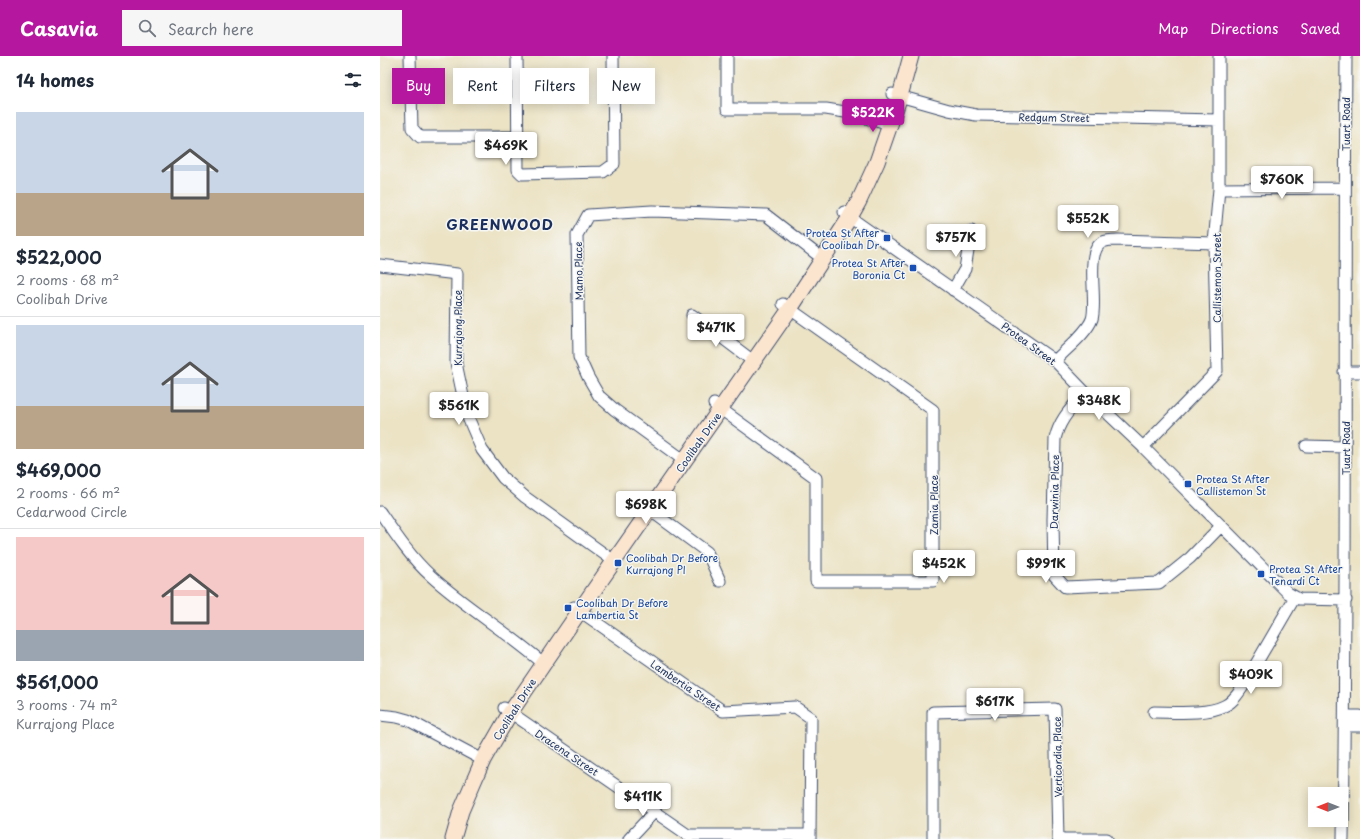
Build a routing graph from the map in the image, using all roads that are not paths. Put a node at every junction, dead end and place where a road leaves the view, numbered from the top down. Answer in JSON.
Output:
{"nodes":[{"id":1,"x":410,"y":56,"type":"edge"},
{"id":2,"x":517,"y":56,"type":"edge"},
{"id":3,"x":613,"y":56,"type":"edge"},
{"id":4,"x":727,"y":56,"type":"edge"},
{"id":5,"x":904,"y":56,"type":"edge"},
{"id":6,"x":912,"y":56,"type":"edge"},
{"id":7,"x":1219,"y":56,"type":"edge"},
{"id":8,"x":1346,"y":56,"type":"edge"},
{"id":9,"x":896,"y":95,"type":"junction"},
{"id":10,"x":1219,"y":120,"type":"junction"},
{"id":11,"x":886,"y":124,"type":"junction"},
{"id":12,"x":517,"y":137,"type":"junction"},
{"id":13,"x":1345,"y":188,"type":"junction"},
{"id":14,"x":1219,"y":189,"type":"junction"},
{"id":15,"x":847,"y":214,"type":"junction"},
{"id":16,"x":971,"y":231,"type":"dead end"},
{"id":17,"x":1214,"y":243,"type":"junction"},
{"id":18,"x":820,"y":256,"type":"junction"},
{"id":19,"x":380,"y":265,"type":"edge"},
{"id":20,"x":953,"y":290,"type":"junction"},
{"id":21,"x":786,"y":306,"type":"junction"},
{"id":22,"x":692,"y":315,"type":"dead end"},
{"id":23,"x":750,"y":359,"type":"junction"},
{"id":24,"x":1055,"y":361,"type":"junction"},
{"id":25,"x":1344,"y":372,"type":"junction"},
{"id":26,"x":1360,"y":372,"type":"edge"},
{"id":27,"x":1085,"y":392,"type":"junction"},
{"id":28,"x":717,"y":406,"type":"junction"},
{"id":29,"x":1143,"y":446,"type":"junction"},
{"id":30,"x":1306,"y":446,"type":"dead end"},
{"id":31,"x":1345,"y":447,"type":"junction"},
{"id":32,"x":681,"y":458,"type":"junction"},
{"id":33,"x":646,"y":508,"type":"junction"},
{"id":34,"x":380,"y":512,"type":"edge"},
{"id":35,"x":1221,"y":526,"type":"junction"},
{"id":36,"x":611,"y":559,"type":"junction"},
{"id":37,"x":720,"y":581,"type":"dead end"},
{"id":38,"x":1295,"y":598,"type":"junction"},
{"id":39,"x":1346,"y":600,"type":"junction"},
{"id":40,"x":577,"y":609,"type":"junction"},
{"id":41,"x":541,"y":661,"type":"junction"},
{"id":42,"x":507,"y":711,"type":"junction"},
{"id":43,"x":1154,"y":712,"type":"dead end"},
{"id":44,"x":380,"y":715,"type":"edge"},
{"id":45,"x":1360,"y":716,"type":"edge"},
{"id":46,"x":1345,"y":721,"type":"junction"},
{"id":47,"x":1360,"y":726,"type":"edge"},
{"id":48,"x":480,"y":758,"type":"junction"},
{"id":49,"x":655,"y":811,"type":"junction"},
{"id":50,"x":810,"y":837,"type":"edge"},
{"id":51,"x":445,"y":839,"type":"edge"},
{"id":52,"x":453,"y":839,"type":"edge"},
{"id":53,"x":629,"y":839,"type":"edge"},
{"id":54,"x":933,"y":839,"type":"edge"},
{"id":55,"x":1058,"y":839,"type":"edge"},
{"id":56,"x":1107,"y":839,"type":"edge"},
{"id":57,"x":1343,"y":839,"type":"edge"}],
"edges":[{"from":1,"to":12,"type":"street"},
{"from":2,"to":12,"type":"street"},
{"from":3,"to":12,"type":"street"},
{"from":4,"to":11,"type":"street"},
{"from":5,"to":9,"type":"main road","name":"Coolibah Drive"},
{"from":6,"to":9,"type":"main road","name":"Coolibah Drive"},
{"from":7,"to":10,"type":"street","name":"Callistemon Street"},
{"from":8,"to":13,"type":"street","name":"Tuart Road"},
{"from":9,"to":10,"type":"street","name":"Redgum Street"},
{"from":9,"to":11,"type":"main road","name":"Coolibah Drive"},
{"from":10,"to":14,"type":"street","name":"Callistemon Street"},
{"from":11,"to":15,"type":"main road","name":"Coolibah Drive"},
{"from":13,"to":14,"type":"street"},
{"from":13,"to":25,"type":"street","name":"Tuart Road"},
{"from":14,"to":17,"type":"street","name":"Callistemon Street"},
{"from":15,"to":18,"type":"main road","name":"Coolibah Drive"},
{"from":15,"to":20,"type":"street","name":"Protea Street"},
{"from":16,"to":20,"type":"street"},
{"from":17,"to":24,"type":"street"},
{"from":17,"to":29,"type":"street","name":"Callistemon Street"},
{"from":18,"to":21,"type":"main road","name":"Coolibah Drive"},
{"from":18,"to":32,"type":"street","name":"Mamo Place"},
{"from":19,"to":36,"type":"street","name":"Kurrajong Place"},
{"from":20,"to":24,"type":"street","name":"Protea Street"},
{"from":21,"to":23,"type":"main road","name":"Coolibah Drive"},
{"from":21,"to":28,"type":"street","name":"Zamia Place"},
{"from":22,"to":23,"type":"street"},
{"from":23,"to":28,"type":"main road","name":"Coolibah Drive"},
{"from":24,"to":27,"type":"street","name":"Protea Street"},
{"from":25,"to":26,"type":"street"},
{"from":25,"to":31,"type":"street","name":"Tuart Road"},
{"from":27,"to":29,"type":"street","name":"Protea Street"},
{"from":27,"to":35,"type":"street","name":"Darwinia Place"},
{"from":28,"to":32,"type":"main road","name":"Coolibah Drive"},
{"from":29,"to":35,"type":"street","name":"Protea Street"},
{"from":30,"to":31,"type":"street"},
{"from":31,"to":39,"type":"street","name":"Tuart Road"},
{"from":32,"to":33,"type":"main road","name":"Coolibah Drive"},
{"from":33,"to":36,"type":"main road","name":"Coolibah Drive"},
{"from":33,"to":37,"type":"street"},
{"from":34,"to":41,"type":"street"},
{"from":35,"to":38,"type":"street","name":"Protea Street"},
{"from":36,"to":40,"type":"main road","name":"Coolibah Drive"},
{"from":38,"to":39,"type":"street"},
{"from":38,"to":43,"type":"street"},
{"from":39,"to":46,"type":"street","name":"Tuart Road"},
{"from":40,"to":41,"type":"main road","name":"Coolibah Drive"},
{"from":40,"to":50,"type":"street","name":"Lambertia Street"},
{"from":41,"to":42,"type":"main road","name":"Coolibah Drive"},
{"from":42,"to":48,"type":"main road","name":"Coolibah Drive"},
{"from":42,"to":49,"type":"street","name":"Dracena Street"},
{"from":44,"to":48,"type":"street"},
{"from":45,"to":46,"type":"street"},
{"from":46,"to":47,"type":"street"},
{"from":46,"to":57,"type":"street","name":"Tuart Road"},
{"from":48,"to":51,"type":"main road","name":"Coolibah Drive"},
{"from":48,"to":52,"type":"main road","name":"Coolibah Drive"},
{"from":49,"to":50,"type":"street","name":"Dracena Street"},
{"from":49,"to":53,"type":"street"},
{"from":54,"to":55,"type":"street","name":"Verticordia Place"},
{"from":55,"to":56,"type":"street"}]}
